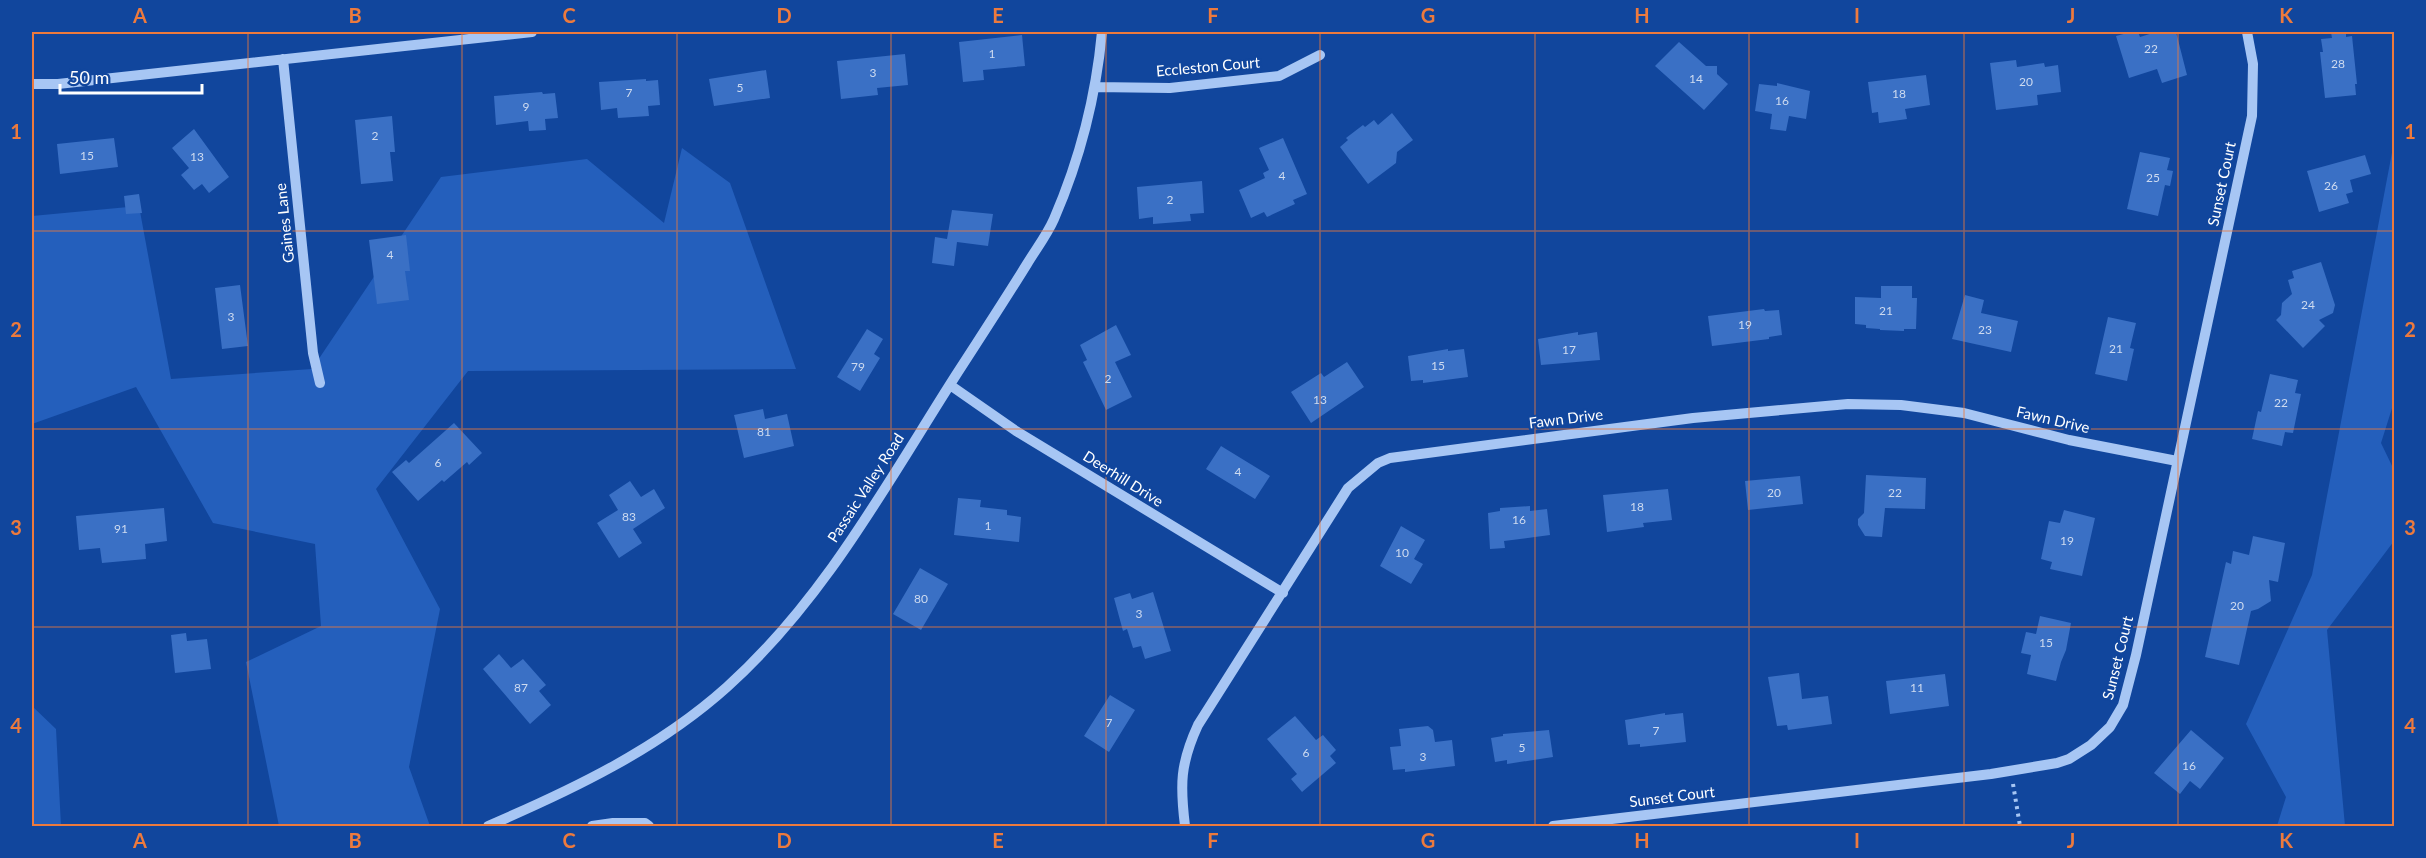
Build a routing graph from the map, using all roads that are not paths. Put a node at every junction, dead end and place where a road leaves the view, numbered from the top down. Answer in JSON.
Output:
{"nodes":[{"id":1,"x":532,"y":32,"type":"edge"},
{"id":2,"x":1102,"y":32,"type":"edge"},
{"id":3,"x":2247,"y":32,"type":"edge"},
{"id":4,"x":1320,"y":55,"type":"dead end"},
{"id":5,"x":283,"y":59,"type":"junction"},
{"id":6,"x":32,"y":84,"type":"edge"},
{"id":7,"x":1095,"y":87,"type":"junction"},
{"id":8,"x":320,"y":383,"type":"dead end"},
{"id":9,"x":950,"y":385,"type":"junction"},
{"id":10,"x":2177,"y":461,"type":"junction"},
{"id":11,"x":1283,"y":593,"type":"junction"},
{"id":12,"x":488,"y":826,"type":"edge"},
{"id":13,"x":592,"y":826,"type":"edge"},
{"id":14,"x":649,"y":826,"type":"edge"},
{"id":15,"x":1185,"y":826,"type":"edge"},
{"id":16,"x":1553,"y":826,"type":"edge"}],
"edges":[{"from":1,"to":5,"type":"street"},
{"from":2,"to":7,"type":"street","name":"Passaic Valley Road"},
{"from":3,"to":10,"type":"street","name":"Sunset Court"},
{"from":4,"to":7,"type":"street","name":"Eccleston Court"},
{"from":5,"to":6,"type":"street"},
{"from":5,"to":8,"type":"street","name":"Gaines Lane"},
{"from":7,"to":9,"type":"street","name":"Passaic Valley Road"},
{"from":9,"to":11,"type":"street","name":"Deerhill Drive"},
{"from":9,"to":12,"type":"street","name":"Passaic Valley Road"},
{"from":10,"to":11,"type":"street","name":"Fawn Drive"},
{"from":10,"to":16,"type":"street","name":"Sunset Court"},
{"from":11,"to":15,"type":"street","name":"Fawn Drive"},
{"from":13,"to":14,"type":"street"}]}
